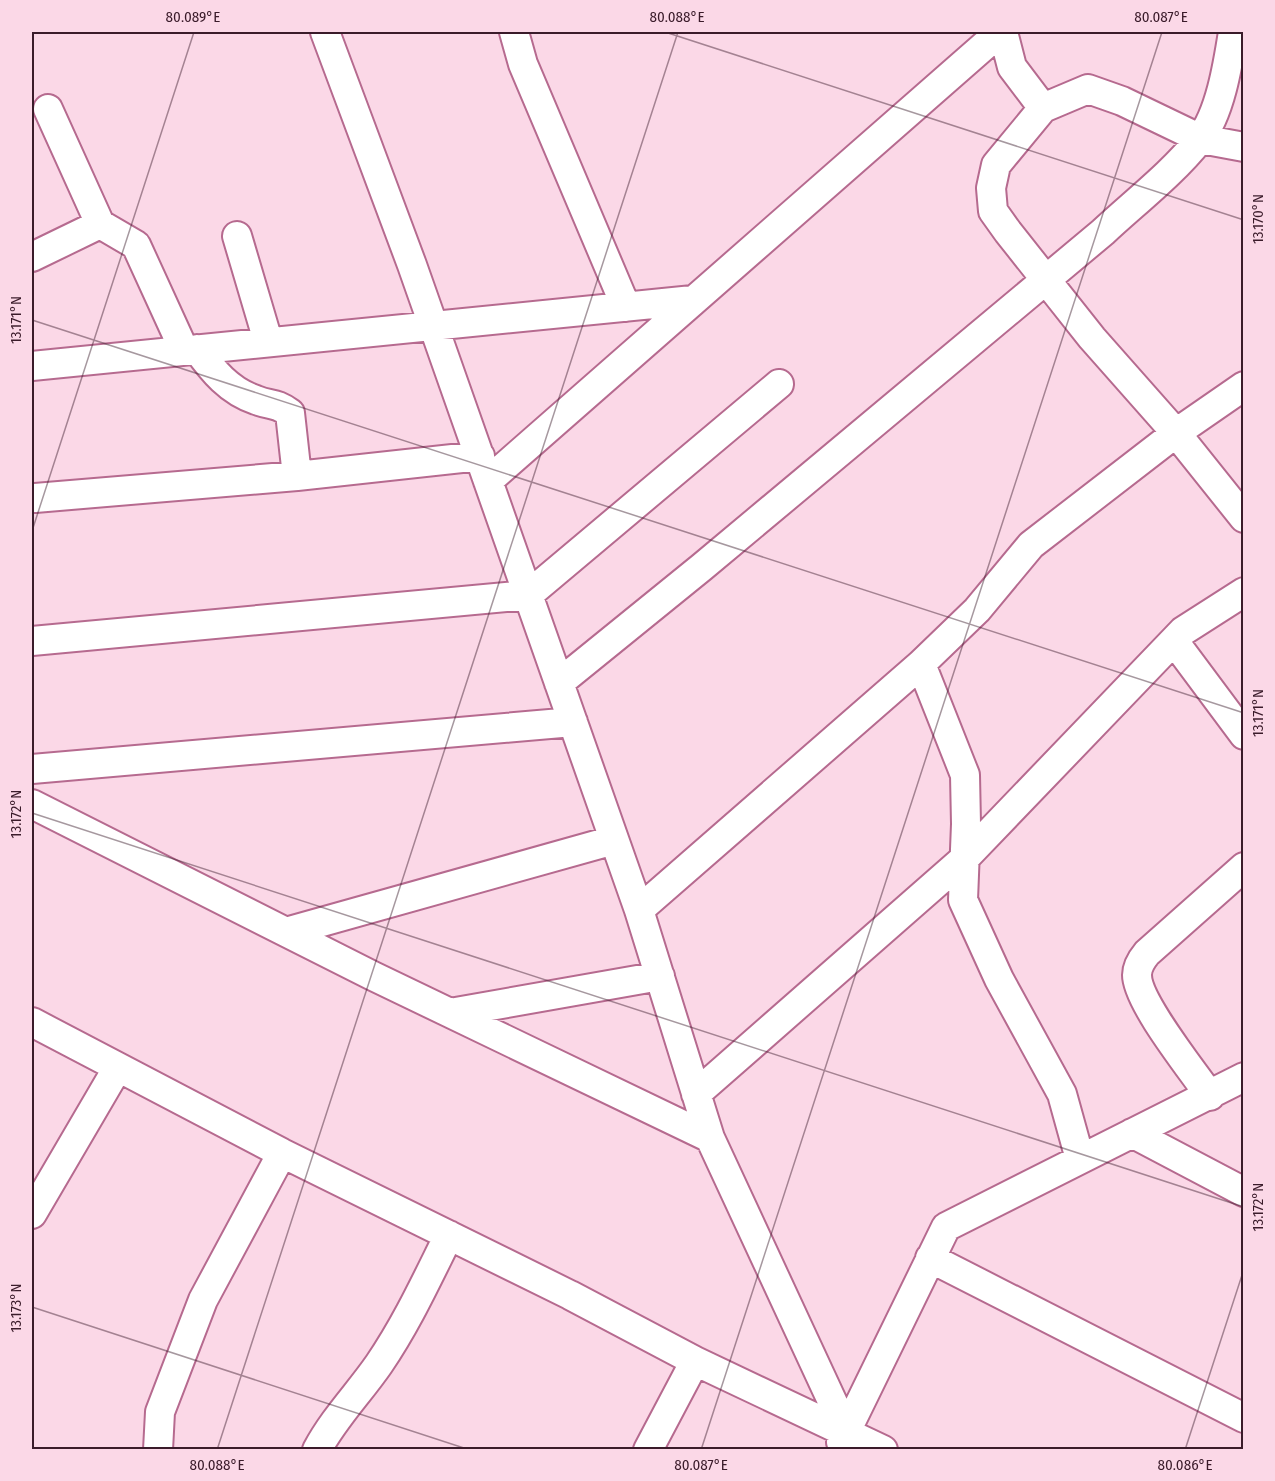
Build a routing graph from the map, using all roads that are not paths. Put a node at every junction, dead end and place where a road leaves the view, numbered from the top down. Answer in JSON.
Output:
{"nodes":[{"id":1,"x":324,"y":32,"type":"edge"},
{"id":2,"x":514,"y":32,"type":"edge"},
{"id":3,"x":1001,"y":32,"type":"edge"},
{"id":4,"x":1233,"y":32,"type":"edge"},
{"id":5,"x":1043,"y":108,"type":"junction"},
{"id":6,"x":48,"y":109,"type":"dead end"},
{"id":7,"x":1201,"y":139,"type":"junction"},
{"id":8,"x":1244,"y":147,"type":"edge"},
{"id":9,"x":100,"y":224,"type":"junction"},
{"id":10,"x":237,"y":236,"type":"dead end"},
{"id":11,"x":32,"y":256,"type":"edge"},
{"id":12,"x":1045,"y":279,"type":"junction"},
{"id":13,"x":693,"y":300,"type":"junction"},
{"id":14,"x":626,"y":307,"type":"junction"},
{"id":15,"x":434,"y":326,"type":"junction"},
{"id":16,"x":268,"y":341,"type":"junction"},
{"id":17,"x":190,"y":349,"type":"junction"},
{"id":18,"x":32,"y":366,"type":"edge"},
{"id":19,"x":779,"y":384,"type":"dead end"},
{"id":20,"x":1244,"y":386,"type":"edge"},
{"id":21,"x":1176,"y":433,"type":"junction"},
{"id":22,"x":484,"y":469,"type":"junction"},
{"id":23,"x":297,"y":476,"type":"junction"},
{"id":24,"x":35,"y":498,"type":"dead end"},
{"id":25,"x":1244,"y":518,"type":"edge"},
{"id":26,"x":1244,"y":592,"type":"edge"},
{"id":27,"x":528,"y":595,"type":"junction"},
{"id":28,"x":32,"y":640,"type":"edge"},
{"id":29,"x":1174,"y":641,"type":"junction"},
{"id":30,"x":921,"y":664,"type":"junction"},
{"id":31,"x":559,"y":682,"type":"junction"},
{"id":32,"x":573,"y":722,"type":"junction"},
{"id":33,"x":1244,"y":735,"type":"edge"},
{"id":34,"x":32,"y":769,"type":"edge"},
{"id":35,"x":32,"y":804,"type":"edge"},
{"id":36,"x":614,"y":840,"type":"junction"},
{"id":37,"x":965,"y":858,"type":"junction"},
{"id":38,"x":1244,"y":867,"type":"edge"},
{"id":39,"x":639,"y":910,"type":"junction"},
{"id":40,"x":286,"y":932,"type":"junction"},
{"id":41,"x":660,"y":976,"type":"junction"},
{"id":42,"x":450,"y":1012,"type":"junction"},
{"id":43,"x":32,"y":1022,"type":"edge"},
{"id":44,"x":118,"y":1067,"type":"junction"},
{"id":45,"x":1244,"y":1077,"type":"edge"},
{"id":46,"x":696,"y":1094,"type":"junction"},
{"id":47,"x":1210,"y":1096,"type":"junction"},
{"id":48,"x":1132,"y":1133,"type":"junction"},
{"id":49,"x":710,"y":1138,"type":"junction"},
{"id":50,"x":282,"y":1152,"type":"junction"},
{"id":51,"x":1080,"y":1160,"type":"junction"},
{"id":52,"x":1244,"y":1192,"type":"edge"},
{"id":53,"x":32,"y":1214,"type":"edge"},
{"id":54,"x":449,"y":1235,"type":"junction"},
{"id":55,"x":930,"y":1258,"type":"junction"},
{"id":56,"x":695,"y":1361,"type":"junction"},
{"id":57,"x":1244,"y":1419,"type":"edge"},
{"id":58,"x":842,"y":1440,"type":"edge"},
{"id":59,"x":158,"y":1449,"type":"edge"},
{"id":60,"x":317,"y":1449,"type":"edge"},
{"id":61,"x":648,"y":1449,"type":"edge"},
{"id":62,"x":883,"y":1449,"type":"edge"}],
"edges":[{"from":1,"to":15,"type":"street"},
{"from":2,"to":14,"type":"street"},
{"from":3,"to":5,"type":"street"},
{"from":3,"to":13,"type":"street"},
{"from":4,"to":7,"type":"street"},
{"from":5,"to":7,"type":"street"},
{"from":5,"to":12,"type":"street"},
{"from":6,"to":9,"type":"street"},
{"from":7,"to":8,"type":"street"},
{"from":7,"to":12,"type":"street"},
{"from":9,"to":11,"type":"street"},
{"from":9,"to":17,"type":"street"},
{"from":10,"to":16,"type":"street"},
{"from":12,"to":21,"type":"street"},
{"from":12,"to":31,"type":"street"},
{"from":13,"to":14,"type":"street"},
{"from":13,"to":22,"type":"street"},
{"from":14,"to":15,"type":"street"},
{"from":15,"to":16,"type":"street"},
{"from":15,"to":22,"type":"street"},
{"from":16,"to":17,"type":"street"},
{"from":17,"to":18,"type":"street"},
{"from":17,"to":23,"type":"street"},
{"from":19,"to":27,"type":"street"},
{"from":20,"to":21,"type":"street"},
{"from":21,"to":25,"type":"street"},
{"from":21,"to":30,"type":"street"},
{"from":22,"to":23,"type":"street"},
{"from":22,"to":27,"type":"street"},
{"from":23,"to":24,"type":"street"},
{"from":26,"to":29,"type":"street"},
{"from":27,"to":28,"type":"street"},
{"from":27,"to":31,"type":"street"},
{"from":29,"to":33,"type":"street"},
{"from":29,"to":37,"type":"street"},
{"from":30,"to":37,"type":"street"},
{"from":30,"to":39,"type":"street"},
{"from":31,"to":32,"type":"street"},
{"from":32,"to":34,"type":"street"},
{"from":32,"to":36,"type":"street"},
{"from":35,"to":40,"type":"street"},
{"from":36,"to":39,"type":"street"},
{"from":36,"to":40,"type":"street"},
{"from":37,"to":46,"type":"street"},
{"from":37,"to":51,"type":"street"},
{"from":38,"to":47,"type":"street"},
{"from":39,"to":41,"type":"street"},
{"from":40,"to":42,"type":"street"},
{"from":41,"to":42,"type":"street"},
{"from":41,"to":46,"type":"street"},
{"from":42,"to":49,"type":"street"},
{"from":43,"to":44,"type":"street"},
{"from":44,"to":50,"type":"street"},
{"from":44,"to":53,"type":"street"},
{"from":45,"to":47,"type":"street"},
{"from":46,"to":49,"type":"street"},
{"from":47,"to":48,"type":"street"},
{"from":48,"to":51,"type":"street"},
{"from":48,"to":52,"type":"street"},
{"from":49,"to":58,"type":"street"},
{"from":50,"to":54,"type":"street"},
{"from":50,"to":59,"type":"street"},
{"from":51,"to":55,"type":"street"},
{"from":54,"to":56,"type":"street"},
{"from":54,"to":60,"type":"street"},
{"from":55,"to":57,"type":"street"},
{"from":55,"to":58,"type":"street"},
{"from":56,"to":58,"type":"street"},
{"from":56,"to":61,"type":"street"},
{"from":58,"to":62,"type":"street"}]}
